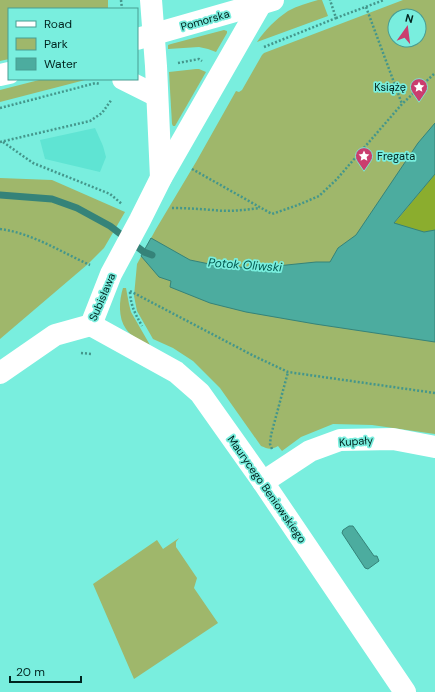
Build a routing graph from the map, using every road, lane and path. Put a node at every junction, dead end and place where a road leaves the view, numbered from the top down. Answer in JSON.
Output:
{"nodes":[{"id":1,"x":151,"y":0,"type":"edge"},
{"id":2,"x":330,"y":0,"type":"edge"},
{"id":3,"x":383,"y":0,"type":"edge"},
{"id":4,"x":265,"y":1,"type":"edge"},
{"id":5,"x":366,"y":7,"type":"junction"},
{"id":6,"x":336,"y":18,"type":"junction"},
{"id":7,"x":145,"y":37,"type":"edge"},
{"id":8,"x":262,"y":48,"type":"dead end"},
{"id":9,"x":176,"y":63,"type":"dead end"},
{"id":10,"x":204,"y":63,"type":"dead end"},
{"id":11,"x":435,"y":73,"type":"edge"},
{"id":12,"x":114,"y":86,"type":"edge"},
{"id":13,"x":157,"y":96,"type":"junction"},
{"id":14,"x":402,"y":104,"type":"junction"},
{"id":15,"x":0,"y":108,"type":"edge"},
{"id":16,"x":1,"y":142,"type":"edge"},
{"id":17,"x":192,"y":169,"type":"dead end"},
{"id":18,"x":161,"y":178,"type":"junction"},
{"id":19,"x":170,"y":208,"type":"dead end"},
{"id":20,"x":261,"y":208,"type":"junction"},
{"id":21,"x":132,"y":213,"type":"junction"},
{"id":22,"x":0,"y":229,"type":"edge"},
{"id":23,"x":88,"y":264,"type":"dead end"},
{"id":24,"x":130,"y":291,"type":"dead end"},
{"id":25,"x":91,"y":325,"type":"junction"},
{"id":26,"x":78,"y":353,"type":"dead end"},
{"id":27,"x":93,"y":354,"type":"dead end"},
{"id":28,"x":288,"y":372,"type":"junction"},
{"id":29,"x":0,"y":373,"type":"edge"},
{"id":30,"x":435,"y":393,"type":"edge"},
{"id":31,"x":435,"y":447,"type":"edge"},
{"id":32,"x":274,"y":454,"type":"dead end"},
{"id":33,"x":263,"y":482,"type":"junction"},
{"id":34,"x":406,"y":692,"type":"edge"}],
"edges":[{"from":1,"to":7,"type":"street","name":"Subisława"},
{"from":2,"to":6,"type":"path"},
{"from":3,"to":5,"type":"path"},
{"from":4,"to":7,"type":"street","name":"Pomorska"},
{"from":4,"to":18,"type":"street","name":"Subisława"},
{"from":5,"to":6,"type":"path"},
{"from":5,"to":14,"type":"path"},
{"from":6,"to":8,"type":"path"},
{"from":7,"to":13,"type":"street","name":"Subisława"},
{"from":9,"to":10,"type":"path"},
{"from":11,"to":14,"type":"path"},
{"from":12,"to":13,"type":"street"},
{"from":12,"to":15,"type":"path"},
{"from":12,"to":16,"type":"path"},
{"from":13,"to":18,"type":"street","name":"Subisława"},
{"from":14,"to":20,"type":"path"},
{"from":16,"to":21,"type":"path"},
{"from":17,"to":20,"type":"path"},
{"from":18,"to":21,"type":"street","name":"Subisława"},
{"from":19,"to":20,"type":"path"},
{"from":21,"to":25,"type":"street","name":"Subisława"},
{"from":22,"to":23,"type":"path"},
{"from":24,"to":28,"type":"path"},
{"from":25,"to":29,"type":"street","name":"Subisława"},
{"from":25,"to":33,"type":"street","name":"Maurycego Beniowskiego"},
{"from":26,"to":27,"type":"path"},
{"from":28,"to":30,"type":"path"},
{"from":28,"to":32,"type":"path"},
{"from":31,"to":33,"type":"street","name":"Kupały"},
{"from":33,"to":34,"type":"street","name":"Maurycego Beniowskiego"}]}
